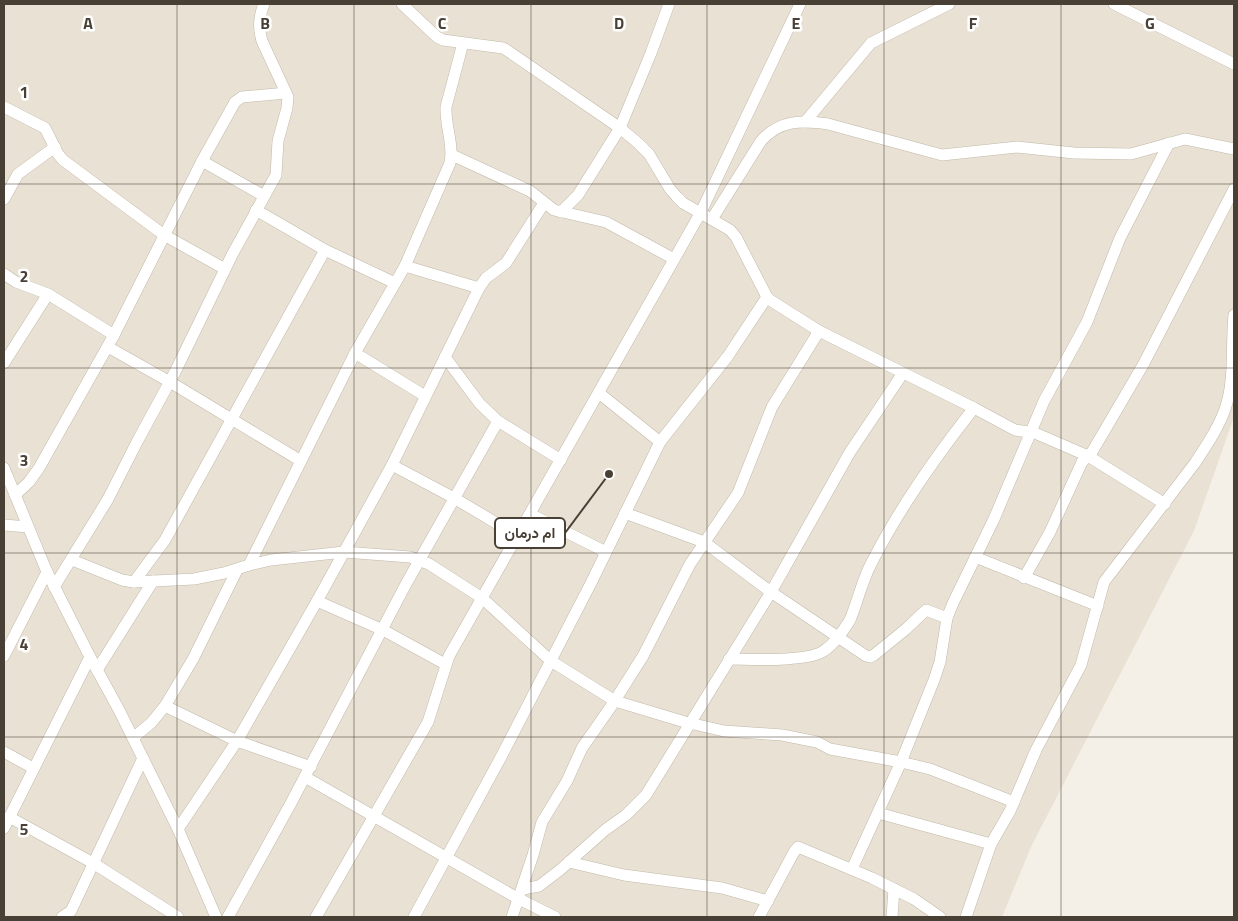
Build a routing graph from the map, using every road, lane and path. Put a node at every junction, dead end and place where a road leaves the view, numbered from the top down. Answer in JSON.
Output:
{"nodes":[{"id":1,"x":264,"y":4,"type":"edge"},
{"id":2,"x":402,"y":4,"type":"edge"},
{"id":3,"x":669,"y":4,"type":"edge"},
{"id":4,"x":800,"y":4,"type":"edge"},
{"id":5,"x":949,"y":4,"type":"edge"},
{"id":6,"x":1114,"y":4,"type":"edge"},
{"id":7,"x":463,"y":43,"type":"junction"},
{"id":8,"x":1234,"y":64,"type":"edge"},
{"id":9,"x":286,"y":93,"type":"junction"},
{"id":10,"x":4,"y":107,"type":"edge"},
{"id":11,"x":805,"y":122,"type":"junction"},
{"id":12,"x":620,"y":128,"type":"junction"},
{"id":13,"x":1169,"y":143,"type":"junction"},
{"id":14,"x":55,"y":147,"type":"junction"},
{"id":15,"x":1234,"y":149,"type":"edge"},
{"id":16,"x":452,"y":155,"type":"junction"},
{"id":17,"x":202,"y":161,"type":"junction"},
{"id":18,"x":1234,"y":189,"type":"edge"},
{"id":19,"x":264,"y":196,"type":"junction"},
{"id":20,"x":4,"y":200,"type":"edge"},
{"id":21,"x":544,"y":203,"type":"junction"},
{"id":22,"x":256,"y":210,"type":"junction"},
{"id":23,"x":562,"y":212,"type":"junction"},
{"id":24,"x":701,"y":212,"type":"junction"},
{"id":25,"x":712,"y":219,"type":"junction"},
{"id":26,"x":164,"y":235,"type":"junction"},
{"id":27,"x":325,"y":250,"type":"junction"},
{"id":28,"x":674,"y":259,"type":"junction"},
{"id":29,"x":405,"y":266,"type":"junction"},
{"id":30,"x":225,"y":269,"type":"junction"},
{"id":31,"x":4,"y":274,"type":"edge"},
{"id":32,"x":395,"y":283,"type":"junction"},
{"id":33,"x":479,"y":288,"type":"junction"},
{"id":34,"x":48,"y":294,"type":"junction"},
{"id":35,"x":767,"y":297,"type":"junction"},
{"id":36,"x":1234,"y":315,"type":"edge"},
{"id":37,"x":819,"y":331,"type":"junction"},
{"id":38,"x":114,"y":335,"type":"junction"},
{"id":39,"x":108,"y":347,"type":"junction"},
{"id":40,"x":355,"y":353,"type":"junction"},
{"id":41,"x":445,"y":357,"type":"junction"},
{"id":42,"x":4,"y":363,"type":"edge"},
{"id":43,"x":903,"y":373,"type":"junction"},
{"id":44,"x":170,"y":382,"type":"junction"},
{"id":45,"x":599,"y":393,"type":"junction"},
{"id":46,"x":425,"y":396,"type":"junction"},
{"id":47,"x":974,"y":408,"type":"junction"},
{"id":48,"x":231,"y":420,"type":"junction"},
{"id":49,"x":498,"y":421,"type":"junction"},
{"id":50,"x":1030,"y":433,"type":"junction"},
{"id":51,"x":660,"y":442,"type":"junction"},
{"id":52,"x":1088,"y":456,"type":"junction"},
{"id":53,"x":561,"y":460,"type":"junction"},
{"id":54,"x":301,"y":461,"type":"junction"},
{"id":55,"x":392,"y":465,"type":"junction"},
{"id":56,"x":4,"y":468,"type":"edge"},
{"id":57,"x":15,"y":495,"type":"junction"},
{"id":58,"x":454,"y":498,"type":"junction"},
{"id":59,"x":1165,"y":504,"type":"junction"},
{"id":60,"x":625,"y":512,"type":"junction"},
{"id":61,"x":530,"y":514,"type":"junction"},
{"id":62,"x":4,"y":525,"type":"edge"},
{"id":63,"x":28,"y":527,"type":"junction"},
{"id":64,"x":518,"y":536,"type":"junction"},
{"id":65,"x":704,"y":542,"type":"junction"},
{"id":66,"x":344,"y":552,"type":"junction"},
{"id":67,"x":606,"y":552,"type":"junction"},
{"id":68,"x":976,"y":557,"type":"junction"},
{"id":69,"x":72,"y":560,"type":"junction"},
{"id":70,"x":420,"y":560,"type":"junction"},
{"id":71,"x":249,"y":565,"type":"junction"},
{"id":72,"x":236,"y":570,"type":"junction"},
{"id":73,"x":47,"y":572,"type":"junction"},
{"id":74,"x":1024,"y":578,"type":"junction"},
{"id":75,"x":153,"y":581,"type":"junction"},
{"id":76,"x":134,"y":582,"type":"junction"},
{"id":77,"x":54,"y":587,"type":"junction"},
{"id":78,"x":771,"y":592,"type":"junction"},
{"id":79,"x":482,"y":598,"type":"junction"},
{"id":80,"x":317,"y":600,"type":"junction"},
{"id":81,"x":1098,"y":606,"type":"junction"},
{"id":82,"x":947,"y":618,"type":"junction"},
{"id":83,"x":383,"y":630,"type":"junction"},
{"id":84,"x":837,"y":637,"type":"junction"},
{"id":85,"x":4,"y":656,"type":"edge"},
{"id":86,"x":90,"y":657,"type":"junction"},
{"id":87,"x":729,"y":659,"type":"junction"},
{"id":88,"x":550,"y":661,"type":"junction"},
{"id":89,"x":445,"y":664,"type":"junction"},
{"id":90,"x":97,"y":670,"type":"junction"},
{"id":91,"x":615,"y":701,"type":"junction"},
{"id":92,"x":165,"y":706,"type":"junction"},
{"id":93,"x":690,"y":723,"type":"junction"},
{"id":94,"x":133,"y":738,"type":"junction"},
{"id":95,"x":238,"y":741,"type":"junction"},
{"id":96,"x":4,"y":752,"type":"edge"},
{"id":97,"x":143,"y":758,"type":"junction"},
{"id":98,"x":901,"y":762,"type":"junction"},
{"id":99,"x":33,"y":768,"type":"junction"},
{"id":100,"x":308,"y":772,"type":"junction"},
{"id":101,"x":1014,"y":802,"type":"junction"},
{"id":102,"x":878,"y":813,"type":"junction"},
{"id":103,"x":374,"y":815,"type":"junction"},
{"id":104,"x":9,"y":817,"type":"junction"},
{"id":105,"x":4,"y":828,"type":"edge"},
{"id":106,"x":178,"y":828,"type":"junction"},
{"id":107,"x":991,"y":844,"type":"junction"},
{"id":108,"x":447,"y":858,"type":"junction"},
{"id":109,"x":569,"y":862,"type":"junction"},
{"id":110,"x":93,"y":863,"type":"junction"},
{"id":111,"x":852,"y":869,"type":"junction"},
{"id":112,"x":894,"y":889,"type":"junction"},
{"id":113,"x":521,"y":894,"type":"junction"},
{"id":114,"x":768,"y":901,"type":"junction"},
{"id":115,"x":170,"y":915,"type":"edge"},
{"id":116,"x":62,"y":917,"type":"edge"},
{"id":117,"x":216,"y":917,"type":"edge"},
{"id":118,"x":228,"y":917,"type":"edge"},
{"id":119,"x":316,"y":917,"type":"edge"},
{"id":120,"x":414,"y":917,"type":"edge"},
{"id":121,"x":512,"y":917,"type":"edge"},
{"id":122,"x":555,"y":917,"type":"edge"},
{"id":123,"x":759,"y":917,"type":"edge"},
{"id":124,"x":892,"y":917,"type":"edge"},
{"id":125,"x":940,"y":917,"type":"edge"},
{"id":126,"x":966,"y":917,"type":"edge"}],
"edges":[{"from":1,"to":9,"type":"street"},
{"from":2,"to":7,"type":"street"},
{"from":3,"to":12,"type":"street"},
{"from":4,"to":24,"type":"street"},
{"from":5,"to":11,"type":"street"},
{"from":6,"to":8,"type":"street"},
{"from":7,"to":12,"type":"street"},
{"from":7,"to":16,"type":"street"},
{"from":9,"to":17,"type":"street"},
{"from":9,"to":19,"type":"street"},
{"from":10,"to":14,"type":"street"},
{"from":11,"to":13,"type":"street"},
{"from":11,"to":25,"type":"street"},
{"from":12,"to":23,"type":"street"},
{"from":12,"to":24,"type":"street"},
{"from":13,"to":15,"type":"street"},
{"from":13,"to":50,"type":"street"},
{"from":14,"to":20,"type":"street"},
{"from":14,"to":26,"type":"street"},
{"from":16,"to":21,"type":"street"},
{"from":16,"to":29,"type":"street"},
{"from":17,"to":19,"type":"street"},
{"from":17,"to":26,"type":"street"},
{"from":18,"to":52,"type":"street"},
{"from":19,"to":22,"type":"street"},
{"from":21,"to":23,"type":"street"},
{"from":21,"to":33,"type":"street"},
{"from":22,"to":27,"type":"street"},
{"from":22,"to":30,"type":"street"},
{"from":23,"to":28,"type":"street"},
{"from":24,"to":25,"type":"street"},
{"from":24,"to":28,"type":"street"},
{"from":25,"to":35,"type":"street"},
{"from":26,"to":30,"type":"street"},
{"from":26,"to":38,"type":"street"},
{"from":27,"to":32,"type":"street"},
{"from":27,"to":48,"type":"street"},
{"from":28,"to":45,"type":"street"},
{"from":29,"to":32,"type":"street"},
{"from":29,"to":33,"type":"street"},
{"from":30,"to":44,"type":"street"},
{"from":31,"to":34,"type":"street"},
{"from":32,"to":40,"type":"street"},
{"from":33,"to":41,"type":"street"},
{"from":34,"to":38,"type":"street"},
{"from":34,"to":42,"type":"street"},
{"from":35,"to":37,"type":"street"},
{"from":35,"to":51,"type":"street"},
{"from":36,"to":59,"type":"street"},
{"from":37,"to":43,"type":"street"},
{"from":37,"to":65,"type":"street"},
{"from":38,"to":39,"type":"street"},
{"from":39,"to":44,"type":"street"},
{"from":39,"to":57,"type":"street"},
{"from":40,"to":46,"type":"street"},
{"from":40,"to":54,"type":"street"},
{"from":41,"to":46,"type":"street"},
{"from":41,"to":49,"type":"street"},
{"from":43,"to":47,"type":"street"},
{"from":43,"to":78,"type":"street"},
{"from":44,"to":48,"type":"street"},
{"from":44,"to":69,"type":"street"},
{"from":45,"to":51,"type":"street"},
{"from":45,"to":53,"type":"street"},
{"from":46,"to":55,"type":"street"},
{"from":47,"to":50,"type":"street"},
{"from":47,"to":84,"type":"street"},
{"from":48,"to":54,"type":"street"},
{"from":48,"to":76,"type":"street"},
{"from":49,"to":53,"type":"street"},
{"from":49,"to":58,"type":"street"},
{"from":50,"to":52,"type":"street"},
{"from":50,"to":68,"type":"street"},
{"from":51,"to":60,"type":"street"},
{"from":52,"to":59,"type":"street"},
{"from":52,"to":74,"type":"street"},
{"from":53,"to":61,"type":"street"},
{"from":54,"to":71,"type":"street"},
{"from":55,"to":58,"type":"street"},
{"from":55,"to":66,"type":"street"},
{"from":56,"to":57,"type":"street"},
{"from":57,"to":63,"type":"street"},
{"from":58,"to":64,"type":"street"},
{"from":58,"to":70,"type":"street"},
{"from":59,"to":81,"type":"street"},
{"from":60,"to":65,"type":"street"},
{"from":60,"to":67,"type":"street"},
{"from":61,"to":64,"type":"street"},
{"from":61,"to":67,"type":"street"},
{"from":62,"to":63,"type":"street"},
{"from":63,"to":73,"type":"street"},
{"from":64,"to":79,"type":"street"},
{"from":65,"to":78,"type":"street"},
{"from":65,"to":91,"type":"street"},
{"from":66,"to":70,"type":"street"},
{"from":66,"to":71,"type":"street"},
{"from":66,"to":80,"type":"street"},
{"from":67,"to":88,"type":"street"},
{"from":68,"to":74,"type":"street"},
{"from":68,"to":82,"type":"street"},
{"from":69,"to":76,"type":"street"},
{"from":69,"to":77,"type":"street"},
{"from":70,"to":79,"type":"street"},
{"from":70,"to":83,"type":"street"},
{"from":71,"to":72,"type":"street"},
{"from":72,"to":75,"type":"street"},
{"from":72,"to":92,"type":"street"},
{"from":73,"to":77,"type":"street"},
{"from":73,"to":85,"type":"street"},
{"from":74,"to":81,"type":"street"},
{"from":75,"to":76,"type":"street"},
{"from":75,"to":90,"type":"street"},
{"from":77,"to":86,"type":"street"},
{"from":78,"to":84,"type":"street"},
{"from":78,"to":87,"type":"street"},
{"from":79,"to":88,"type":"street"},
{"from":79,"to":89,"type":"street"},
{"from":80,"to":83,"type":"street"},
{"from":80,"to":95,"type":"street"},
{"from":81,"to":101,"type":"street"},
{"from":82,"to":84,"type":"street"},
{"from":82,"to":98,"type":"street"},
{"from":83,"to":89,"type":"street"},
{"from":83,"to":100,"type":"street"},
{"from":84,"to":87,"type":"street"},
{"from":86,"to":90,"type":"street"},
{"from":86,"to":99,"type":"street"},
{"from":87,"to":93,"type":"street"},
{"from":88,"to":91,"type":"street"},
{"from":88,"to":108,"type":"street"},
{"from":89,"to":103,"type":"street"},
{"from":90,"to":94,"type":"street"},
{"from":91,"to":93,"type":"street"},
{"from":91,"to":113,"type":"street"},
{"from":92,"to":94,"type":"street"},
{"from":92,"to":95,"type":"street"},
{"from":93,"to":98,"type":"street"},
{"from":93,"to":109,"type":"street"},
{"from":94,"to":97,"type":"street"},
{"from":95,"to":100,"type":"street"},
{"from":95,"to":106,"type":"street"},
{"from":96,"to":99,"type":"street"},
{"from":97,"to":106,"type":"street"},
{"from":97,"to":110,"type":"street"},
{"from":98,"to":101,"type":"street"},
{"from":98,"to":102,"type":"street"},
{"from":99,"to":104,"type":"street"},
{"from":100,"to":103,"type":"street"},
{"from":100,"to":118,"type":"street"},
{"from":101,"to":107,"type":"street"},
{"from":102,"to":107,"type":"street"},
{"from":102,"to":111,"type":"street"},
{"from":103,"to":108,"type":"street"},
{"from":103,"to":119,"type":"street"},
{"from":104,"to":105,"type":"street"},
{"from":104,"to":110,"type":"street"},
{"from":106,"to":117,"type":"street"},
{"from":107,"to":126,"type":"street"},
{"from":108,"to":113,"type":"street"},
{"from":108,"to":120,"type":"street"},
{"from":109,"to":113,"type":"street"},
{"from":109,"to":114,"type":"street"},
{"from":110,"to":115,"type":"street"},
{"from":110,"to":116,"type":"street"},
{"from":111,"to":112,"type":"street"},
{"from":111,"to":114,"type":"street"},
{"from":112,"to":124,"type":"street"},
{"from":112,"to":125,"type":"street"},
{"from":113,"to":121,"type":"street"},
{"from":113,"to":122,"type":"street"},
{"from":114,"to":123,"type":"street"}]}
